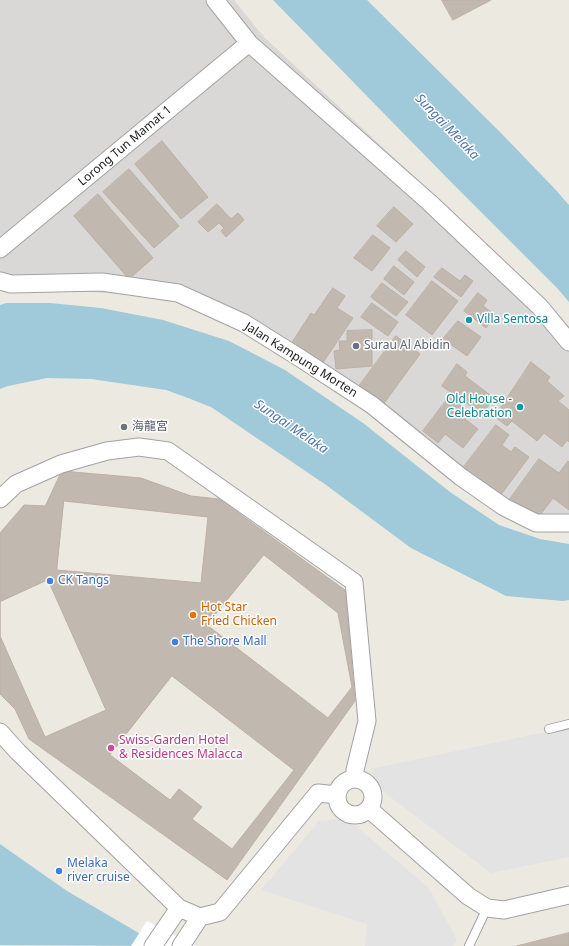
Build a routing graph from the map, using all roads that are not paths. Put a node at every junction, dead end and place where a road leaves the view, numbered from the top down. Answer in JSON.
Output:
{"nodes":[{"id":1,"x":215,"y":0,"type":"edge"},
{"id":2,"x":249,"y":43,"type":"junction"},
{"id":3,"x":0,"y":250,"type":"edge"},
{"id":4,"x":0,"y":281,"type":"edge"},
{"id":5,"x":569,"y":342,"type":"edge"},
{"id":6,"x":0,"y":499,"type":"edge"},
{"id":7,"x":569,"y":523,"type":"edge"},
{"id":8,"x":569,"y":724,"type":"edge"},
{"id":9,"x":549,"y":729,"type":"dead end"},
{"id":10,"x":0,"y":732,"type":"edge"},
{"id":11,"x":355,"y":779,"type":"junction"},
{"id":12,"x":337,"y":796,"type":"junction"},
{"id":13,"x":369,"y":809,"type":"junction"},
{"id":14,"x":569,"y":895,"type":"edge"},
{"id":15,"x":179,"y":908,"type":"junction"},
{"id":16,"x":487,"y":908,"type":"junction"},
{"id":17,"x":200,"y":917,"type":"junction"},
{"id":18,"x":153,"y":946,"type":"edge"},
{"id":19,"x":181,"y":946,"type":"edge"},
{"id":20,"x":469,"y":946,"type":"edge"}],
"edges":[{"from":1,"to":2,"type":"street"},
{"from":2,"to":3,"type":"street","name":"Lorong Tun Mamat 1"},
{"from":2,"to":5,"type":"street"},
{"from":4,"to":7,"type":"street","name":"Jalan Kampung Morten"},
{"from":6,"to":11,"type":"street"},
{"from":8,"to":9,"type":"lane"},
{"from":10,"to":15,"type":"street"},
{"from":11,"to":12,"type":"street"},
{"from":11,"to":13,"type":"street"},
{"from":12,"to":13,"type":"street"},
{"from":12,"to":17,"type":"street"},
{"from":13,"to":16,"type":"street"},
{"from":14,"to":16,"type":"street"},
{"from":15,"to":17,"type":"street"},
{"from":15,"to":18,"type":"street"},
{"from":16,"to":20,"type":"lane"},
{"from":17,"to":19,"type":"street"}]}
